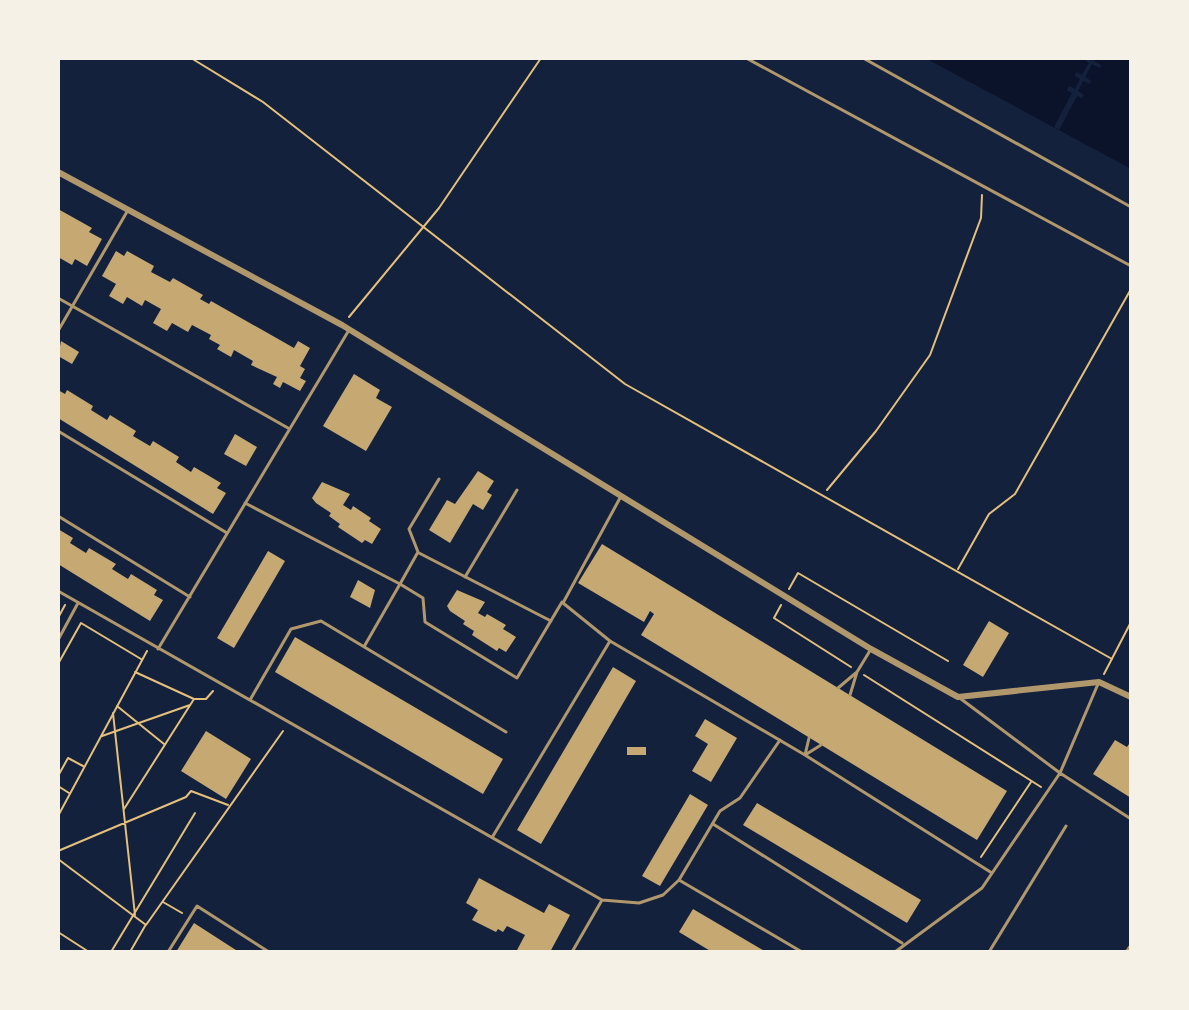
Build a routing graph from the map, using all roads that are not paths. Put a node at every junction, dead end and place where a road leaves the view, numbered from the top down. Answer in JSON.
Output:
{"nodes":[{"id":1,"x":746,"y":58,"type":"edge"},
{"id":2,"x":863,"y":58,"type":"edge"},
{"id":3,"x":58,"y":172,"type":"edge"},
{"id":4,"x":1131,"y":207,"type":"edge"},
{"id":5,"x":128,"y":210,"type":"junction"},
{"id":6,"x":1131,"y":266,"type":"edge"},
{"id":7,"x":58,"y":298,"type":"edge"},
{"id":8,"x":73,"y":307,"type":"junction"},
{"id":9,"x":349,"y":330,"type":"junction"},
{"id":10,"x":58,"y":331,"type":"edge"},
{"id":11,"x":289,"y":428,"type":"junction"},
{"id":12,"x":58,"y":431,"type":"edge"},
{"id":13,"x":439,"y":479,"type":"dead end"},
{"id":14,"x":517,"y":490,"type":"dead end"},
{"id":15,"x":622,"y":494,"type":"junction"},
{"id":16,"x":245,"y":503,"type":"junction"},
{"id":17,"x":58,"y":516,"type":"edge"},
{"id":18,"x":227,"y":533,"type":"junction"},
{"id":19,"x":418,"y":552,"type":"junction"},
{"id":20,"x":465,"y":577,"type":"junction"},
{"id":21,"x":400,"y":584,"type":"junction"},
{"id":22,"x":58,"y":591,"type":"edge"},
{"id":23,"x":190,"y":597,"type":"junction"},
{"id":24,"x":564,"y":599,"type":"junction"},
{"id":25,"x":78,"y":603,"type":"junction"},
{"id":26,"x":551,"y":621,"type":"junction"},
{"id":27,"x":58,"y":640,"type":"edge"},
{"id":28,"x":610,"y":641,"type":"junction"},
{"id":29,"x":365,"y":645,"type":"junction"},
{"id":30,"x":158,"y":649,"type":"junction"},
{"id":31,"x":871,"y":649,"type":"junction"},
{"id":32,"x":858,"y":672,"type":"junction"},
{"id":33,"x":1099,"y":682,"type":"junction"},
{"id":34,"x":838,"y":688,"type":"dead end"},
{"id":35,"x":850,"y":695,"type":"dead end"},
{"id":36,"x":958,"y":697,"type":"junction"},
{"id":37,"x":1131,"y":697,"type":"edge"},
{"id":38,"x":250,"y":700,"type":"junction"},
{"id":39,"x":506,"y":732,"type":"dead end"},
{"id":40,"x":809,"y":738,"type":"dead end"},
{"id":41,"x":780,"y":740,"type":"junction"},
{"id":42,"x":821,"y":745,"type":"dead end"},
{"id":43,"x":805,"y":755,"type":"junction"},
{"id":44,"x":1060,"y":773,"type":"junction"},
{"id":45,"x":1131,"y":819,"type":"edge"},
{"id":46,"x":713,"y":824,"type":"junction"},
{"id":47,"x":1066,"y":826,"type":"dead end"},
{"id":48,"x":493,"y":836,"type":"junction"},
{"id":49,"x":992,"y":873,"type":"junction"},
{"id":50,"x":679,"y":880,"type":"junction"},
{"id":51,"x":602,"y":900,"type":"junction"},
{"id":52,"x":904,"y":944,"type":"junction"},
{"id":53,"x":1131,"y":945,"type":"edge"},
{"id":54,"x":168,"y":952,"type":"edge"},
{"id":55,"x":269,"y":952,"type":"edge"},
{"id":56,"x":572,"y":952,"type":"edge"},
{"id":57,"x":802,"y":952,"type":"edge"},
{"id":58,"x":895,"y":952,"type":"edge"},
{"id":59,"x":989,"y":952,"type":"edge"},
{"id":60,"x":1126,"y":952,"type":"edge"}],
"edges":[{"from":1,"to":6,"type":"lane"},
{"from":2,"to":4,"type":"lane"},
{"from":3,"to":5,"type":"street"},
{"from":5,"to":8,"type":"lane"},
{"from":5,"to":9,"type":"street"},
{"from":7,"to":8,"type":"lane"},
{"from":8,"to":10,"type":"lane"},
{"from":8,"to":11,"type":"lane"},
{"from":9,"to":11,"type":"lane"},
{"from":9,"to":15,"type":"street"},
{"from":11,"to":16,"type":"lane"},
{"from":12,"to":18,"type":"lane"},
{"from":13,"to":19,"type":"lane"},
{"from":14,"to":20,"type":"lane"},
{"from":15,"to":24,"type":"lane"},
{"from":15,"to":31,"type":"street"},
{"from":16,"to":18,"type":"lane"},
{"from":16,"to":21,"type":"lane"},
{"from":17,"to":23,"type":"lane"},
{"from":18,"to":23,"type":"lane"},
{"from":19,"to":20,"type":"lane"},
{"from":19,"to":21,"type":"lane"},
{"from":20,"to":26,"type":"lane"},
{"from":21,"to":26,"type":"lane"},
{"from":21,"to":29,"type":"lane"},
{"from":22,"to":25,"type":"lane"},
{"from":23,"to":30,"type":"lane"},
{"from":24,"to":26,"type":"lane"},
{"from":24,"to":28,"type":"lane"},
{"from":25,"to":27,"type":"lane"},
{"from":25,"to":30,"type":"lane"},
{"from":28,"to":41,"type":"lane"},
{"from":28,"to":48,"type":"lane"},
{"from":29,"to":38,"type":"lane"},
{"from":29,"to":39,"type":"lane"},
{"from":30,"to":38,"type":"lane"},
{"from":31,"to":32,"type":"lane"},
{"from":31,"to":36,"type":"street"},
{"from":32,"to":34,"type":"lane"},
{"from":32,"to":35,"type":"lane"},
{"from":33,"to":36,"type":"street"},
{"from":33,"to":37,"type":"street"},
{"from":33,"to":44,"type":"lane"},
{"from":36,"to":44,"type":"lane"},
{"from":38,"to":48,"type":"lane"},
{"from":40,"to":43,"type":"lane"},
{"from":41,"to":43,"type":"lane"},
{"from":41,"to":46,"type":"lane"},
{"from":42,"to":43,"type":"lane"},
{"from":43,"to":49,"type":"lane"},
{"from":44,"to":45,"type":"lane"},
{"from":44,"to":49,"type":"lane"},
{"from":46,"to":50,"type":"lane"},
{"from":46,"to":52,"type":"lane"},
{"from":47,"to":59,"type":"lane"},
{"from":48,"to":51,"type":"lane"},
{"from":49,"to":52,"type":"lane"},
{"from":50,"to":51,"type":"lane"},
{"from":50,"to":57,"type":"lane"},
{"from":51,"to":56,"type":"lane"},
{"from":52,"to":58,"type":"lane"},
{"from":53,"to":60,"type":"lane"},
{"from":54,"to":55,"type":"lane"}]}
